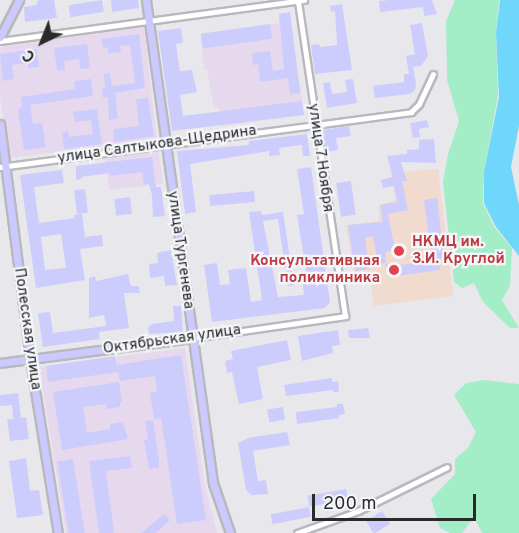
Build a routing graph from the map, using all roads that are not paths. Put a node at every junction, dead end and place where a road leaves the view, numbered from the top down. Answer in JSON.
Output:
{"nodes":[{"id":1,"x":19,"y":0,"type":"edge"},
{"id":2,"x":146,"y":0,"type":"edge"},
{"id":3,"x":300,"y":0,"type":"edge"},
{"id":4,"x":149,"y":22,"type":"junction"},
{"id":5,"x":0,"y":39,"type":"edge"},
{"id":6,"x":434,"y":74,"type":"dead end"},
{"id":7,"x":315,"y":123,"type":"junction"},
{"id":8,"x":0,"y":124,"type":"edge"},
{"id":9,"x":165,"y":144,"type":"junction"},
{"id":10,"x":3,"y":167,"type":"edge"},
{"id":11,"x":345,"y":316,"type":"joint"},
{"id":12,"x":193,"y":338,"type":"junction"},
{"id":13,"x":30,"y":359,"type":"junction"},
{"id":14,"x":0,"y":363,"type":"edge"},
{"id":15,"x":447,"y":467,"type":"dead end"},
{"id":16,"x":58,"y":533,"type":"edge"},
{"id":17,"x":230,"y":533,"type":"edge"},
{"id":18,"x":297,"y":533,"type":"edge"}],
"edges":[{"from":1,"to":5,"type":"main road"},
{"from":2,"to":4,"type":"main road","name":"улица Тургенева"},
{"from":3,"to":4,"type":"street"},
{"from":3,"to":7,"type":"street","name":"улица 7 Ноября"},
{"from":4,"to":5,"type":"street"},
{"from":4,"to":9,"type":"main road","name":"улица Тургенева"},
{"from":6,"to":7,"type":"street","name":"улица Салтыкова-Щедрина"},
{"from":7,"to":9,"type":"street","name":"улица Салтыкова-Щедрина"},
{"from":7,"to":11,"type":"street","name":"улица 7 Ноября"},
{"from":8,"to":10,"type":"main road","name":"Полесская улица"},
{"from":9,"to":10,"type":"street","name":"улица Салтыкова-Щедрина"},
{"from":9,"to":12,"type":"main road","name":"улица Тургенева"},
{"from":10,"to":13,"type":"main road","name":"Полесская улица"},
{"from":11,"to":12,"type":"street","name":"Октябрьская улица"},
{"from":12,"to":13,"type":"main road","name":"Октябрьская улица"},
{"from":12,"to":17,"type":"main road","name":"улица Тургенева"},
{"from":13,"to":14,"type":"main road","name":"Октябрьская улица"},
{"from":13,"to":16,"type":"main road","name":"Полесская улица"},
{"from":15,"to":18,"type":"street"}]}
